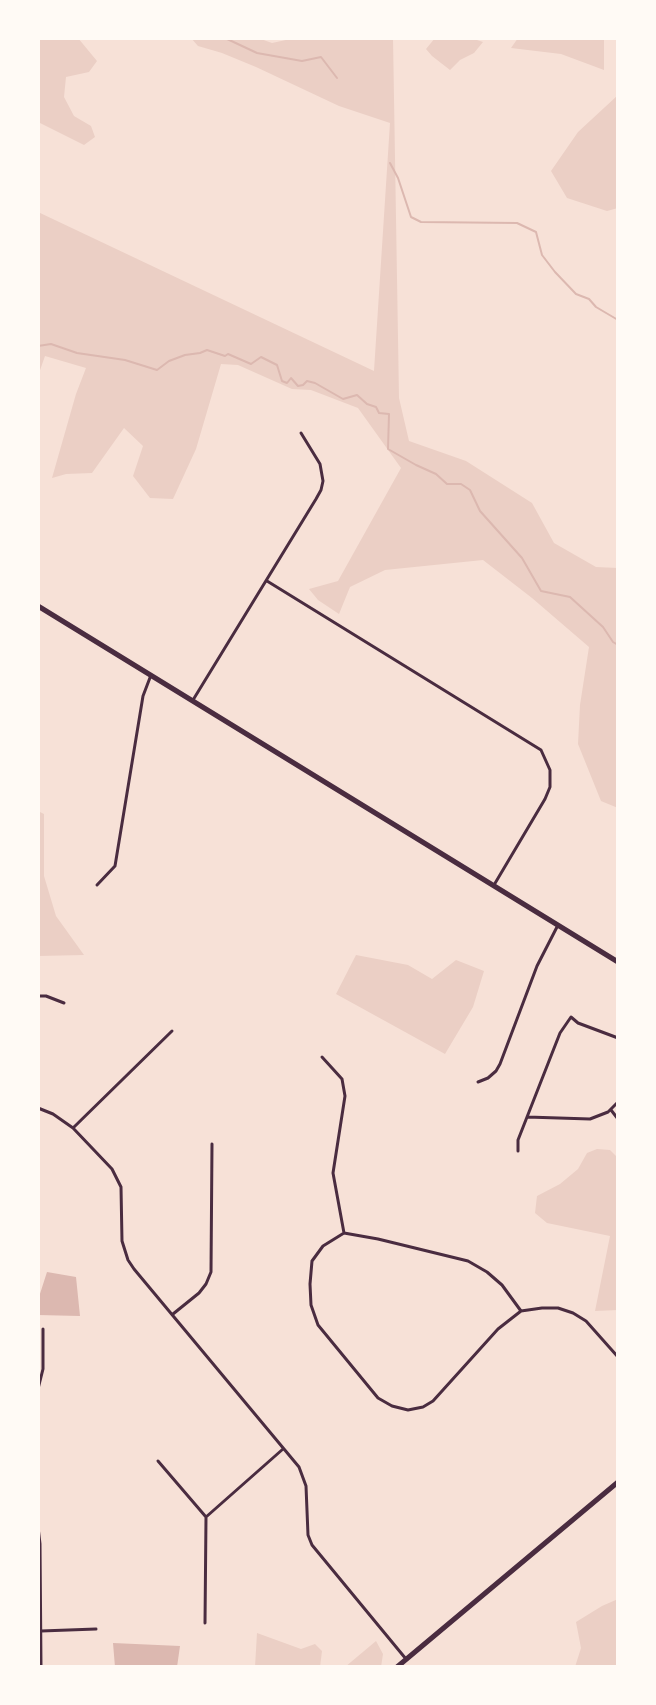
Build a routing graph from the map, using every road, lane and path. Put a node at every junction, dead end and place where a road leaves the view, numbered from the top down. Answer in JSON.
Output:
{"nodes":[{"id":1,"x":301,"y":433,"type":"dead end"},
{"id":2,"x":267,"y":581,"type":"junction"},
{"id":3,"x":38,"y":606,"type":"edge"},
{"id":4,"x":151,"y":675,"type":"junction"},
{"id":5,"x":193,"y":700,"type":"junction"},
{"id":6,"x":97,"y":885,"type":"dead end"},
{"id":7,"x":494,"y":885,"type":"junction"},
{"id":8,"x":558,"y":925,"type":"junction"},
{"id":9,"x":618,"y":962,"type":"edge"},
{"id":10,"x":38,"y":996,"type":"edge"},
{"id":11,"x":64,"y":1003,"type":"dead end"},
{"id":12,"x":172,"y":1031,"type":"dead end"},
{"id":13,"x":618,"y":1038,"type":"edge"},
{"id":14,"x":322,"y":1057,"type":"dead end"},
{"id":15,"x":478,"y":1082,"type":"dead end"},
{"id":16,"x":618,"y":1102,"type":"edge"},
{"id":17,"x":38,"y":1108,"type":"edge"},
{"id":18,"x":611,"y":1110,"type":"junction"},
{"id":19,"x":527,"y":1117,"type":"junction"},
{"id":20,"x":618,"y":1119,"type":"edge"},
{"id":21,"x":73,"y":1128,"type":"junction"},
{"id":22,"x":212,"y":1144,"type":"dead end"},
{"id":23,"x":518,"y":1151,"type":"dead end"},
{"id":24,"x":344,"y":1233,"type":"junction"},
{"id":25,"x":521,"y":1311,"type":"junction"},
{"id":26,"x":173,"y":1314,"type":"junction"},
{"id":27,"x":43,"y":1329,"type":"dead end"},
{"id":28,"x":618,"y":1357,"type":"edge"},
{"id":29,"x":38,"y":1389,"type":"edge"},
{"id":30,"x":283,"y":1449,"type":"junction"},
{"id":31,"x":158,"y":1461,"type":"dead end"},
{"id":32,"x":618,"y":1482,"type":"edge"},
{"id":33,"x":206,"y":1517,"type":"junction"},
{"id":34,"x":38,"y":1527,"type":"edge"},
{"id":35,"x":205,"y":1623,"type":"dead end"},
{"id":36,"x":96,"y":1629,"type":"dead end"},
{"id":37,"x":41,"y":1631,"type":"junction"},
{"id":38,"x":406,"y":1659,"type":"junction"},
{"id":39,"x":41,"y":1667,"type":"edge"},
{"id":40,"x":397,"y":1667,"type":"edge"}],
"edges":[{"from":1,"to":2,"type":"street"},
{"from":2,"to":5,"type":"street"},
{"from":2,"to":7,"type":"street"},
{"from":3,"to":4,"type":"main road"},
{"from":4,"to":5,"type":"main road"},
{"from":4,"to":6,"type":"street"},
{"from":5,"to":7,"type":"main road"},
{"from":7,"to":8,"type":"main road"},
{"from":8,"to":9,"type":"main road"},
{"from":8,"to":15,"type":"street"},
{"from":10,"to":11,"type":"street"},
{"from":12,"to":21,"type":"street"},
{"from":13,"to":19,"type":"street"},
{"from":14,"to":24,"type":"street"},
{"from":16,"to":18,"type":"street"},
{"from":17,"to":21,"type":"street"},
{"from":18,"to":19,"type":"street"},
{"from":18,"to":20,"type":"street"},
{"from":19,"to":23,"type":"street"},
{"from":21,"to":26,"type":"street"},
{"from":22,"to":26,"type":"street"},
{"from":24,"to":25,"type":"street"},
{"from":24,"to":25,"type":"street"},
{"from":25,"to":28,"type":"street"},
{"from":26,"to":30,"type":"street"},
{"from":27,"to":29,"type":"street"},
{"from":30,"to":33,"type":"street"},
{"from":30,"to":38,"type":"street"},
{"from":31,"to":33,"type":"street"},
{"from":32,"to":38,"type":"main road"},
{"from":33,"to":35,"type":"street"},
{"from":34,"to":37,"type":"street"},
{"from":36,"to":37,"type":"street"},
{"from":37,"to":39,"type":"street"},
{"from":38,"to":40,"type":"main road"}]}
